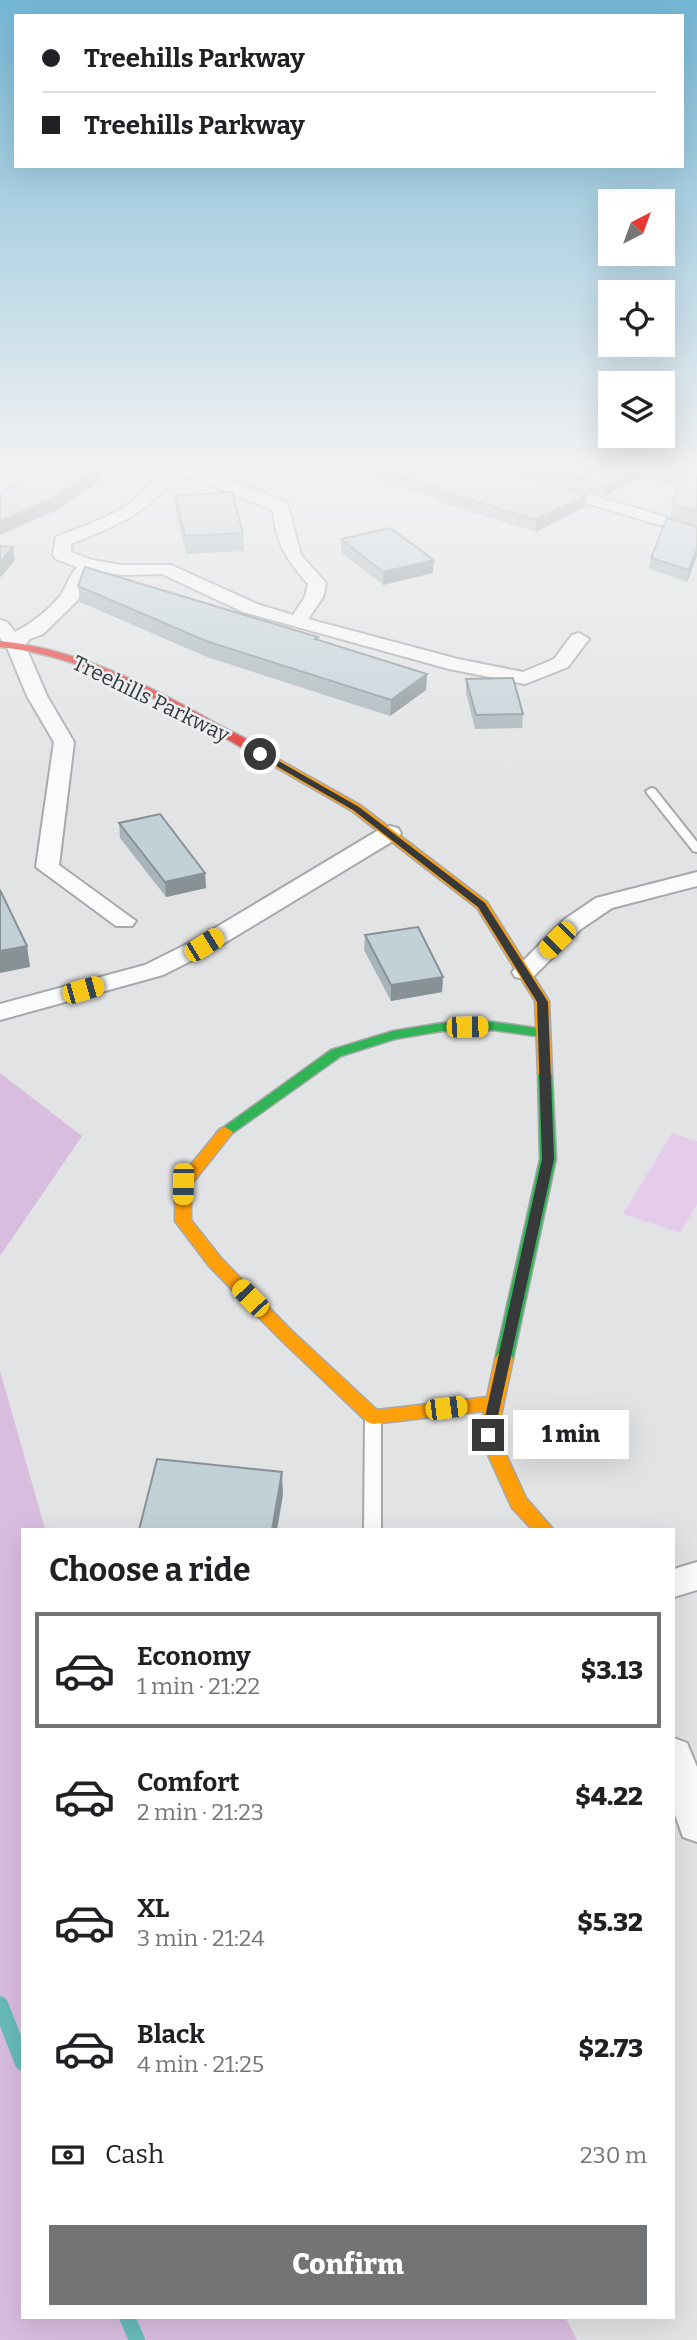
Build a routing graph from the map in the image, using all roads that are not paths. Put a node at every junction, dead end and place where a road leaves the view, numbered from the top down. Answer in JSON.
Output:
{"nodes":[{"id":1,"x":80,"y":575,"type":"edge"},
{"id":2,"x":179,"y":575,"type":"edge"},
{"id":3,"x":312,"y":575,"type":"edge"},
{"id":4,"x":296,"y":622,"type":"junction"},
{"id":5,"x":0,"y":626,"type":"edge"},
{"id":6,"x":579,"y":639,"type":"dead end"},
{"id":7,"x":7,"y":644,"type":"edge"},
{"id":8,"x":651,"y":791,"type":"dead end"},
{"id":9,"x":390,"y":833,"type":"junction"},
{"id":10,"x":697,"y":849,"type":"edge"},
{"id":11,"x":697,"y":879,"type":"edge"},
{"id":12,"x":124,"y":921,"type":"dead end"},
{"id":13,"x":524,"y":972,"type":"junction"},
{"id":14,"x":0,"y":1012,"type":"edge"},
{"id":15,"x":543,"y":1033,"type":"junction"},
{"id":16,"x":495,"y":1402,"type":"junction"},
{"id":17,"x":373,"y":1417,"type":"junction"},
{"id":18,"x":372,"y":1528,"type":"edge"},
{"id":19,"x":543,"y":1528,"type":"edge"},
{"id":20,"x":697,"y":1576,"type":"edge"},
{"id":21,"x":675,"y":1583,"type":"edge"},
{"id":22,"x":675,"y":1758,"type":"edge"},
{"id":23,"x":697,"y":1824,"type":"edge"}],
"edges":[{"from":1,"to":7,"type":"street"},
{"from":2,"to":4,"type":"street"},
{"from":3,"to":4,"type":"street"},
{"from":4,"to":6,"type":"street"},
{"from":5,"to":7,"type":"street"},
{"from":7,"to":9,"type":"street","name":"Treehills Parkway"},
{"from":7,"to":12,"type":"street"},
{"from":8,"to":10,"type":"lane"},
{"from":9,"to":13,"type":"street","name":"Treehills Parkway"},
{"from":9,"to":14,"type":"street"},
{"from":11,"to":13,"type":"street"},
{"from":13,"to":15,"type":"street","name":"Treehills Parkway"},
{"from":15,"to":16,"type":"street","name":"Treehills Parkway"},
{"from":15,"to":17,"type":"street"},
{"from":16,"to":17,"type":"street"},
{"from":16,"to":19,"type":"street","name":"Treehills Parkway"},
{"from":17,"to":18,"type":"lane"},
{"from":20,"to":21,"type":"street"},
{"from":22,"to":23,"type":"street"}]}
